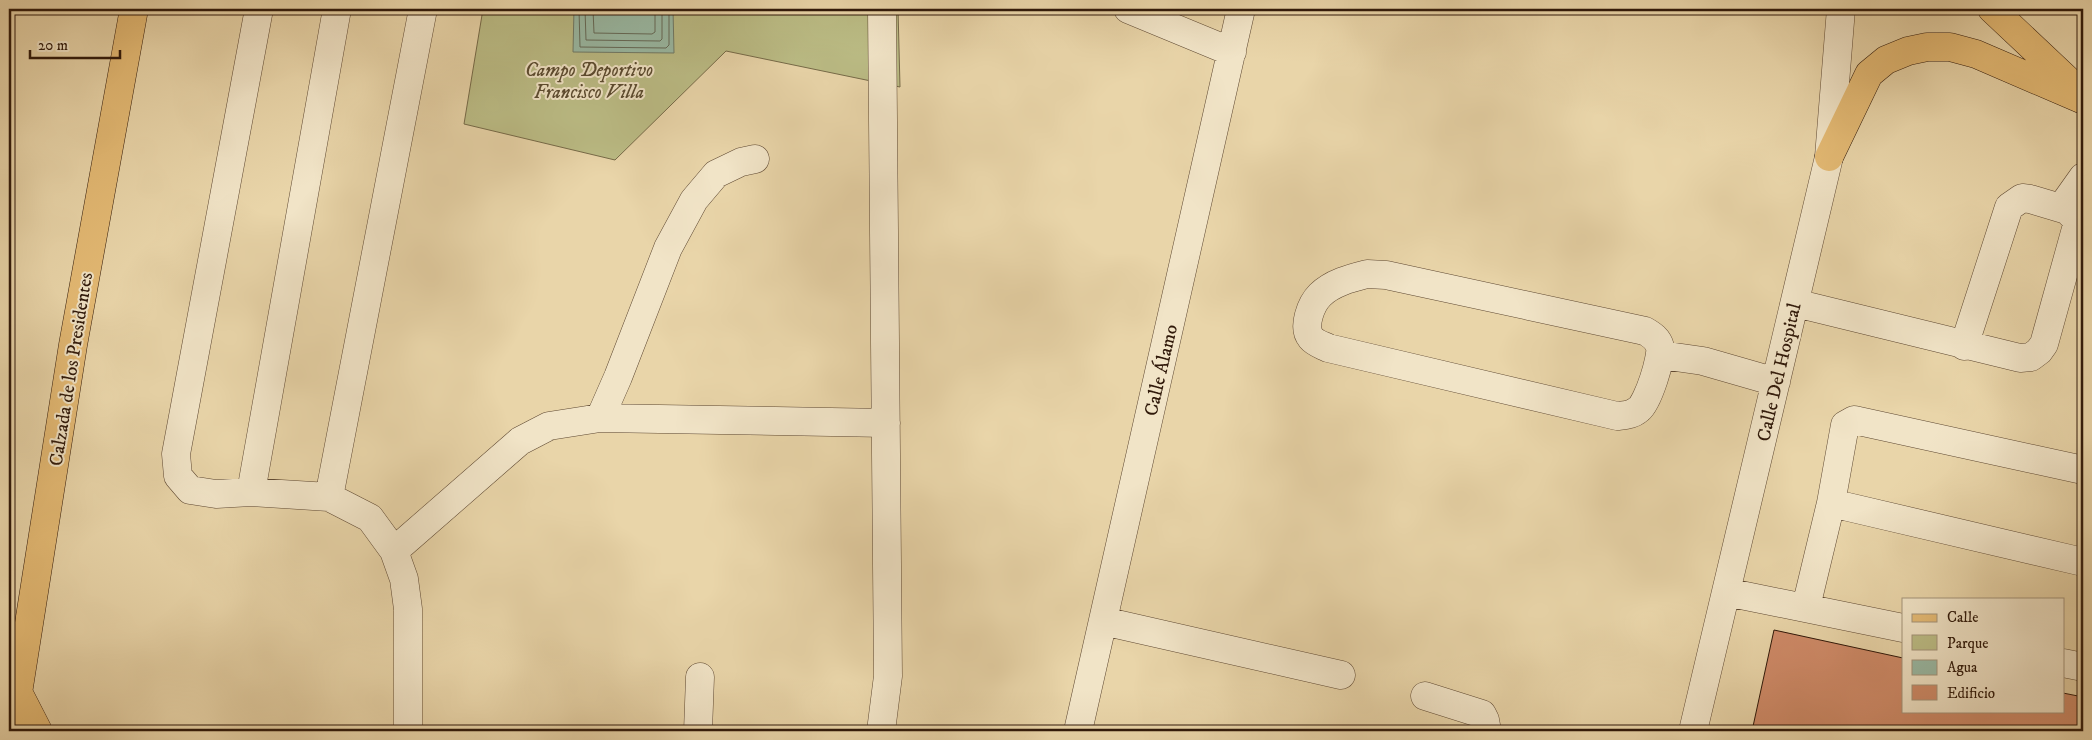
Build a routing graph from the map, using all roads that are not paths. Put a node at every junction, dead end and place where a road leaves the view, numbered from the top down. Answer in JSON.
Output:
{"nodes":[{"id":1,"x":134,"y":9,"type":"edge"},
{"id":2,"x":259,"y":9,"type":"edge"},
{"id":3,"x":337,"y":9,"type":"edge"},
{"id":4,"x":423,"y":9,"type":"edge"},
{"id":5,"x":882,"y":9,"type":"edge"},
{"id":6,"x":1128,"y":9,"type":"edge"},
{"id":7,"x":1241,"y":9,"type":"edge"},
{"id":8,"x":1841,"y":9,"type":"edge"},
{"id":9,"x":1992,"y":9,"type":"edge"},
{"id":10,"x":1232,"y":52,"type":"junction"},
{"id":11,"x":2083,"y":96,"type":"edge"},
{"id":12,"x":2083,"y":100,"type":"edge"},
{"id":13,"x":1829,"y":157,"type":"junction"},
{"id":14,"x":755,"y":159,"type":"dead end"},
{"id":15,"x":2083,"y":177,"type":"edge"},
{"id":16,"x":2060,"y":208,"type":"junction"},
{"id":17,"x":1794,"y":303,"type":"junction"},
{"id":18,"x":1964,"y":346,"type":"junction"},
{"id":19,"x":1661,"y":355,"type":"junction"},
{"id":20,"x":1776,"y":382,"type":"junction"},
{"id":21,"x":600,"y":418,"type":"junction"},
{"id":22,"x":886,"y":423,"type":"junction"},
{"id":23,"x":2083,"y":470,"type":"edge"},
{"id":24,"x":251,"y":492,"type":"junction"},
{"id":25,"x":329,"y":497,"type":"junction"},
{"id":26,"x":1831,"y":503,"type":"junction"},
{"id":27,"x":394,"y":551,"type":"junction"},
{"id":28,"x":2083,"y":562,"type":"edge"},
{"id":29,"x":1726,"y":592,"type":"junction"},
{"id":30,"x":1806,"y":607,"type":"junction"},
{"id":31,"x":1103,"y":621,"type":"junction"},
{"id":32,"x":1902,"y":628,"type":"edge"},
{"id":33,"x":2064,"y":663,"type":"edge"},
{"id":34,"x":2083,"y":667,"type":"edge"},
{"id":35,"x":1341,"y":674,"type":"dead end"},
{"id":36,"x":700,"y":676,"type":"dead end"},
{"id":37,"x":19,"y":694,"type":"junction"},
{"id":38,"x":1425,"y":696,"type":"dead end"},
{"id":39,"x":12,"y":731,"type":"edge"},
{"id":40,"x":38,"y":731,"type":"edge"},
{"id":41,"x":408,"y":731,"type":"edge"},
{"id":42,"x":698,"y":731,"type":"edge"},
{"id":43,"x":881,"y":731,"type":"edge"},
{"id":44,"x":1078,"y":731,"type":"edge"},
{"id":45,"x":1487,"y":731,"type":"edge"},
{"id":46,"x":1693,"y":731,"type":"edge"}],
"edges":[{"from":1,"to":37,"type":"main road","name":"Calzada de los Presidentes"},
{"from":2,"to":24,"type":"street"},
{"from":3,"to":24,"type":"street"},
{"from":4,"to":25,"type":"street"},
{"from":5,"to":22,"type":"street"},
{"from":6,"to":10,"type":"street"},
{"from":7,"to":10,"type":"street","name":"Calle Álamo"},
{"from":8,"to":13,"type":"street","name":"Calle Del Hospital"},
{"from":9,"to":11,"type":"main road"},
{"from":10,"to":31,"type":"street","name":"Calle Álamo"},
{"from":12,"to":13,"type":"main road"},
{"from":13,"to":17,"type":"street","name":"Calle Del Hospital"},
{"from":14,"to":21,"type":"street"},
{"from":15,"to":16,"type":"street"},
{"from":16,"to":18,"type":"street"},
{"from":16,"to":18,"type":"street"},
{"from":17,"to":18,"type":"street"},
{"from":17,"to":20,"type":"street","name":"Calle Del Hospital"},
{"from":19,"to":19,"type":"street"},
{"from":19,"to":20,"type":"street"},
{"from":20,"to":29,"type":"street","name":"Calle Del Hospital"},
{"from":21,"to":22,"type":"street"},
{"from":21,"to":27,"type":"street"},
{"from":22,"to":43,"type":"street"},
{"from":23,"to":26,"type":"street"},
{"from":24,"to":25,"type":"street"},
{"from":25,"to":27,"type":"street"},
{"from":26,"to":28,"type":"street"},
{"from":26,"to":30,"type":"street"},
{"from":27,"to":41,"type":"street"},
{"from":29,"to":30,"type":"street"},
{"from":29,"to":46,"type":"street","name":"Calle Del Hospital"},
{"from":30,"to":32,"type":"street"},
{"from":31,"to":35,"type":"street"},
{"from":31,"to":44,"type":"street","name":"Calle Álamo"},
{"from":33,"to":34,"type":"street"},
{"from":36,"to":42,"type":"street"},
{"from":37,"to":39,"type":"main road","name":"Calzada de los Presidentes"},
{"from":37,"to":40,"type":"main road"},
{"from":38,"to":45,"type":"street"}]}
